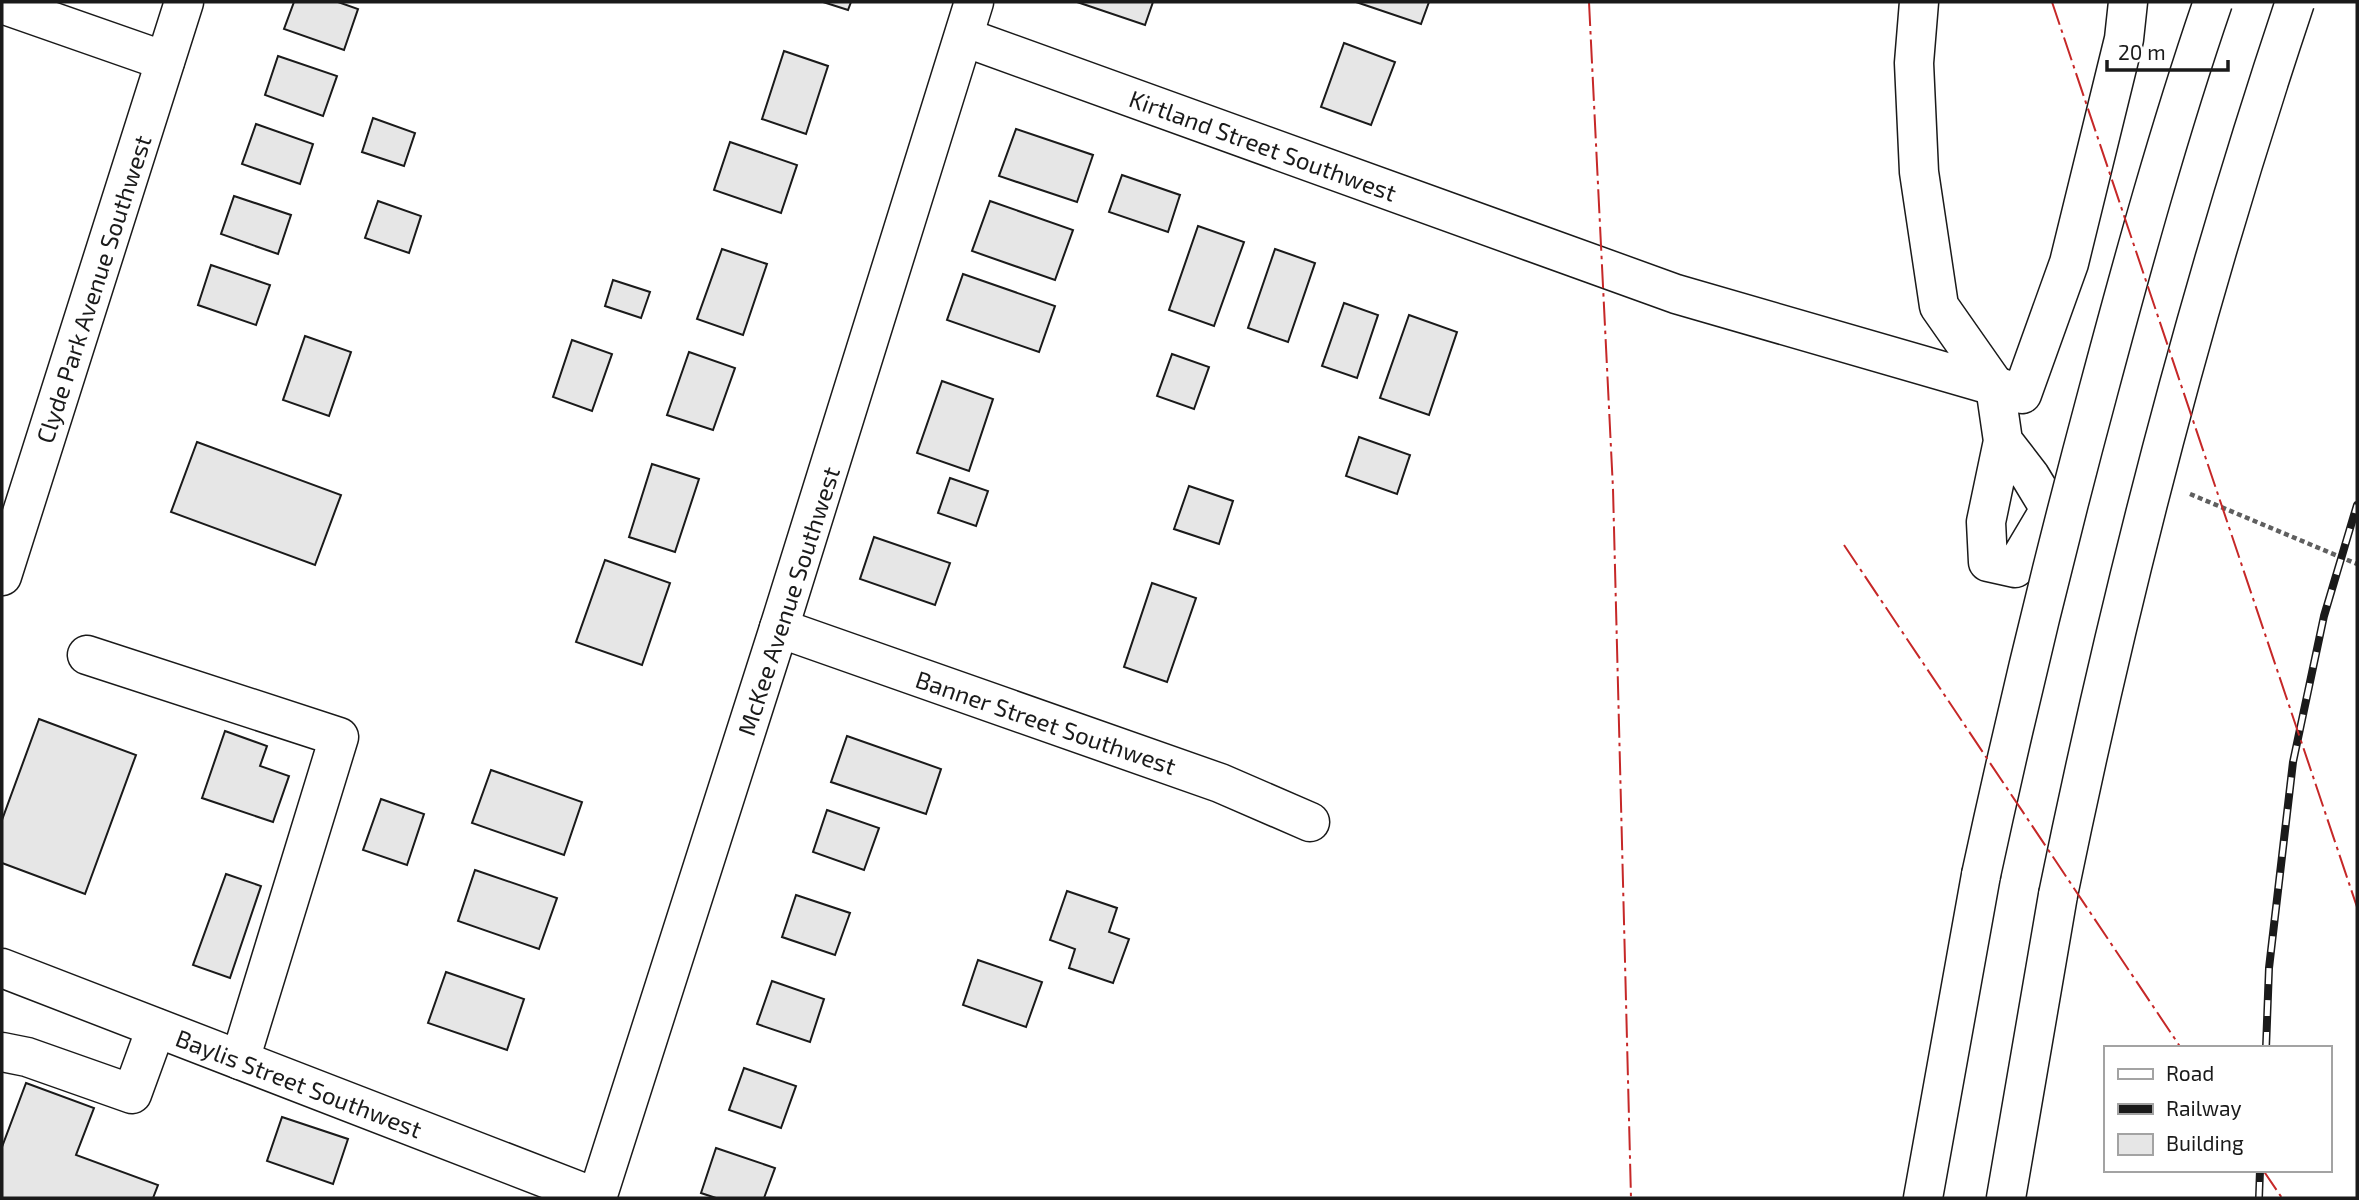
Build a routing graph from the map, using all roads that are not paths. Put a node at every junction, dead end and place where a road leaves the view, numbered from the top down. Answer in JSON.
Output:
{"nodes":[{"id":1,"x":184,"y":2,"type":"edge"},
{"id":2,"x":1919,"y":2,"type":"edge"},
{"id":3,"x":2128,"y":2,"type":"edge"},
{"id":4,"x":2213,"y":2,"type":"edge"},
{"id":5,"x":2295,"y":2,"type":"edge"},
{"id":6,"x":2,"y":4,"type":"edge"},
{"id":7,"x":969,"y":19,"type":"edge"},
{"id":8,"x":166,"y":61,"type":"junction"},
{"id":9,"x":1995,"y":386,"type":"junction"},
{"id":10,"x":2003,"y":441,"type":"dead end"},
{"id":11,"x":2,"y":576,"type":"edge"},
{"id":12,"x":779,"y":628,"type":"junction"},
{"id":13,"x":87,"y":655,"type":"dead end"},
{"id":14,"x":1310,"y":822,"type":"dead end"},
{"id":15,"x":2,"y":968,"type":"edge"},
{"id":16,"x":156,"y":1028,"type":"junction"},
{"id":17,"x":2,"y":1052,"type":"edge"},
{"id":18,"x":240,"y":1060,"type":"junction"},
{"id":19,"x":597,"y":1198,"type":"edge"},
{"id":20,"x":1923,"y":1198,"type":"edge"},
{"id":21,"x":2006,"y":1198,"type":"edge"}],
"edges":[{"from":1,"to":8,"type":"main road","name":"Clyde Park Avenue Southwest"},
{"from":2,"to":9,"type":"main road"},
{"from":3,"to":9,"type":"main road","name":"Kirtland Street Southwest"},
{"from":4,"to":20,"type":"main road","bridge":true},
{"from":5,"to":21,"type":"main road","bridge":true},
{"from":6,"to":8,"type":"main road"},
{"from":7,"to":9,"type":"main road","name":"Kirtland Street Southwest"},
{"from":7,"to":12,"type":"main road","name":"McKee Avenue Southwest"},
{"from":8,"to":11,"type":"main road","name":"Clyde Park Avenue Southwest"},
{"from":9,"to":10,"type":"main road"},
{"from":12,"to":14,"type":"main road","name":"Banner Street Southwest"},
{"from":12,"to":19,"type":"main road","name":"McKee Avenue Southwest"},
{"from":13,"to":18,"type":"main road"},
{"from":15,"to":16,"type":"main road","name":"Baylis Street Southwest"},
{"from":16,"to":17,"type":"main road"},
{"from":16,"to":18,"type":"main road","name":"Baylis Street Southwest"},
{"from":18,"to":19,"type":"main road","name":"Baylis Street Southwest"}]}
